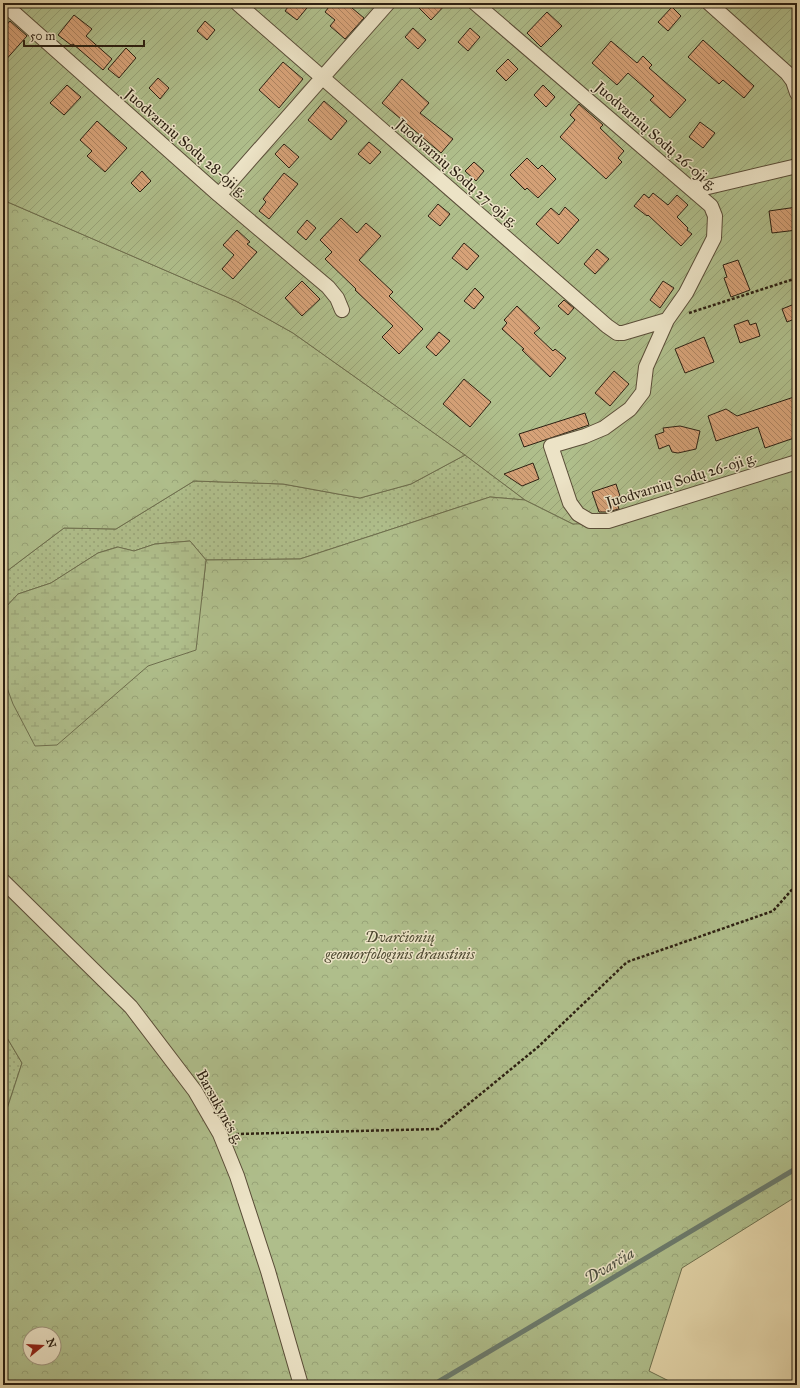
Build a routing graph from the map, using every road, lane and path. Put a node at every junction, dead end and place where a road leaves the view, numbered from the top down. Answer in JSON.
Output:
{"nodes":[{"id":1,"x":3,"y":3,"type":"edge"},
{"id":2,"x":237,"y":3,"type":"edge"},
{"id":3,"x":388,"y":3,"type":"edge"},
{"id":4,"x":475,"y":3,"type":"edge"},
{"id":5,"x":709,"y":3,"type":"edge"},
{"id":6,"x":322,"y":78,"type":"junction"},
{"id":7,"x":797,"y":93,"type":"edge"},
{"id":8,"x":797,"y":166,"type":"edge"},
{"id":9,"x":722,"y":184,"type":"junction"},
{"id":10,"x":689,"y":187,"type":"junction"},
{"id":11,"x":219,"y":195,"type":"junction"},
{"id":12,"x":711,"y":206,"type":"junction"},
{"id":13,"x":797,"y":278,"type":"edge"},
{"id":14,"x":342,"y":310,"type":"dead end"},
{"id":15,"x":667,"y":320,"type":"junction"},
{"id":16,"x":797,"y":462,"type":"edge"},
{"id":17,"x":3,"y":881,"type":"edge"},
{"id":18,"x":797,"y":884,"type":"edge"},
{"id":19,"x":220,"y":1134,"type":"junction"},
{"id":20,"x":301,"y":1385,"type":"edge"}],
"edges":[{"from":1,"to":11,"type":"street","name":"Juodvarnių Sodų 28-oji g."},
{"from":2,"to":6,"type":"street","name":"Juodvarnių Sodų 27-oji g."},
{"from":3,"to":6,"type":"street"},
{"from":4,"to":10,"type":"street","name":"Juodvarnių Sodų 26-oji g."},
{"from":5,"to":7,"type":"street"},
{"from":6,"to":11,"type":"street"},
{"from":6,"to":15,"type":"street","name":"Juodvarnių Sodų 27-oji g."},
{"from":8,"to":9,"type":"street"},
{"from":9,"to":10,"type":"street"},
{"from":9,"to":12,"type":"street"},
{"from":10,"to":12,"type":"street","name":"Juodvarnių Sodų 26-oji g."},
{"from":11,"to":14,"type":"street","name":"Juodvarnių Sodų 28-oji g."},
{"from":12,"to":15,"type":"street","name":"Juodvarnių Sodų 26-oji g."},
{"from":13,"to":15,"type":"path"},
{"from":15,"to":16,"type":"street","name":"Juodvarnių Sodų 26-oji g."},
{"from":17,"to":19,"type":"street","name":"Barsukynės g."},
{"from":18,"to":19,"type":"path"},
{"from":19,"to":20,"type":"street","name":"Barsukynės g."}]}
